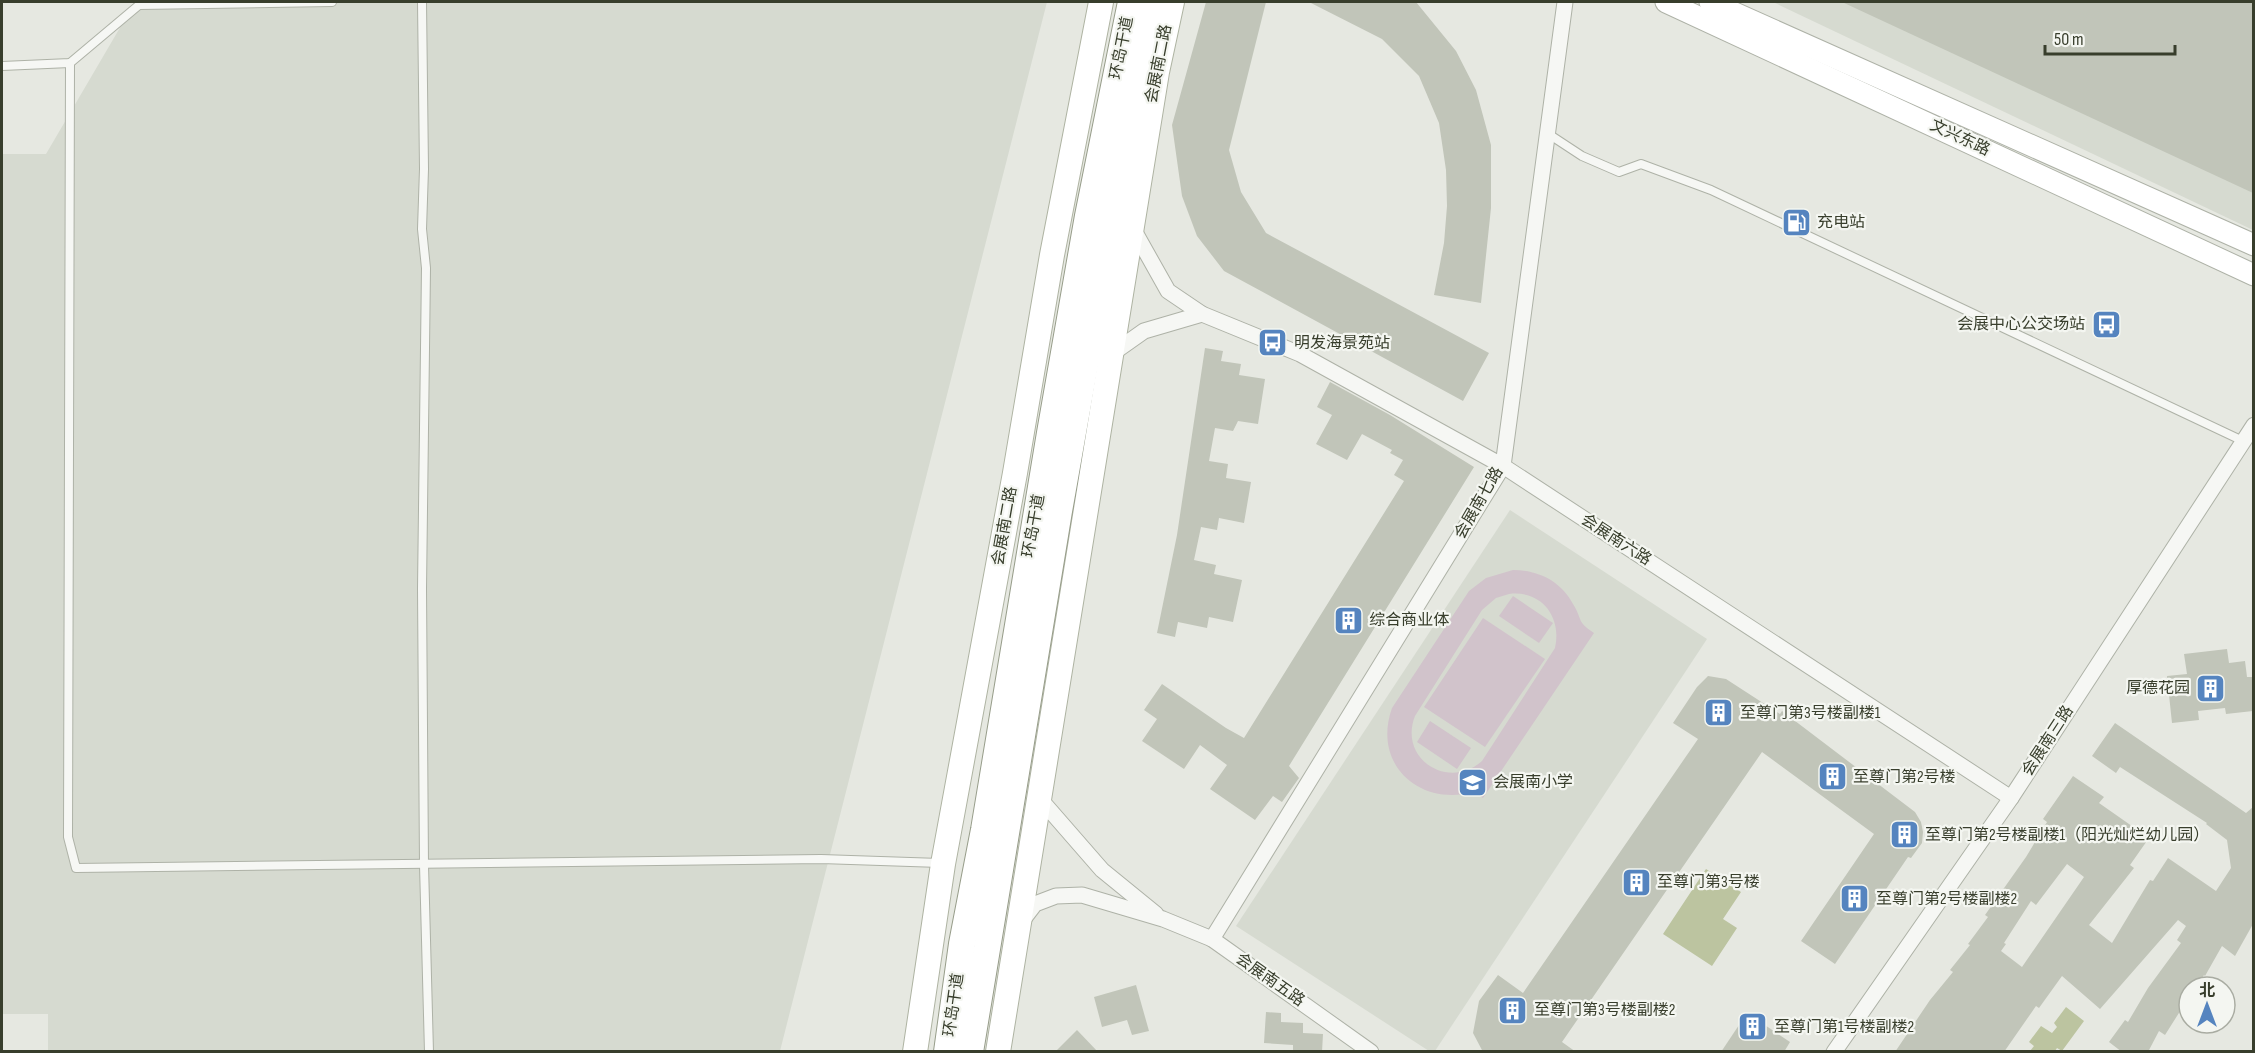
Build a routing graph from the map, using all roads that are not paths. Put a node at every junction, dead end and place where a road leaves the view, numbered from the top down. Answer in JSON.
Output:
{"nodes":[{"id":1,"x":332,"y":2,"type":"edge"},
{"id":2,"x":422,"y":2,"type":"edge"},
{"id":3,"x":1101,"y":2,"type":"edge"},
{"id":4,"x":1151,"y":2,"type":"edge"},
{"id":5,"x":1565,"y":2,"type":"edge"},
{"id":6,"x":1666,"y":2,"type":"edge"},
{"id":7,"x":1710,"y":2,"type":"edge"},
{"id":8,"x":70,"y":63,"type":"junction"},
{"id":9,"x":2,"y":66,"type":"edge"},
{"id":10,"x":1547,"y":133,"type":"junction"},
{"id":11,"x":1132,"y":227,"type":"junction"},
{"id":12,"x":2253,"y":245,"type":"edge"},
{"id":13,"x":2253,"y":275,"type":"edge"},
{"id":14,"x":1202,"y":314,"type":"junction"},
{"id":15,"x":1110,"y":355,"type":"junction"},
{"id":16,"x":2253,"y":425,"type":"edge"},
{"id":17,"x":2243,"y":441,"type":"junction"},
{"id":18,"x":1503,"y":466,"type":"junction"},
{"id":19,"x":2011,"y":798,"type":"junction"},
{"id":20,"x":1041,"y":800,"type":"junction"},
{"id":21,"x":943,"y":864,"type":"junction"},
{"id":22,"x":424,"y":865,"type":"junction"},
{"id":23,"x":1163,"y":919,"type":"junction"},
{"id":24,"x":1020,"y":924,"type":"junction"},
{"id":25,"x":1212,"y":939,"type":"junction"},
{"id":26,"x":429,"y":1052,"type":"edge"},
{"id":27,"x":915,"y":1052,"type":"edge"},
{"id":28,"x":947,"y":1052,"type":"edge"},
{"id":29,"x":970,"y":1052,"type":"edge"},
{"id":30,"x":999,"y":1052,"type":"edge"},
{"id":31,"x":1371,"y":1052,"type":"edge"},
{"id":32,"x":1834,"y":1052,"type":"edge"}],
"edges":[{"from":1,"to":8,"type":"lane"},
{"from":2,"to":22,"type":"lane"},
{"from":3,"to":21,"type":"main road","name":"会展南二路"},
{"from":4,"to":11,"type":"main road","name":"会展南二路"},
{"from":4,"to":28,"type":"highway","name":"环岛干道"},
{"from":4,"to":29,"type":"highway","name":"环岛干道"},
{"from":5,"to":10,"type":"street","name":"会展南七路"},
{"from":6,"to":13,"type":"main road","name":"文兴东路"},
{"from":7,"to":12,"type":"main road","name":"文兴东路"},
{"from":8,"to":9,"type":"lane"},
{"from":8,"to":22,"type":"lane"},
{"from":10,"to":17,"type":"lane"},
{"from":10,"to":18,"type":"street","name":"会展南七路"},
{"from":11,"to":14,"type":"street","name":"会展南六路"},
{"from":11,"to":15,"type":"main road","name":"会展南二路"},
{"from":14,"to":15,"type":"street"},
{"from":14,"to":18,"type":"street","name":"会展南六路"},
{"from":15,"to":20,"type":"main road","name":"会展南二路"},
{"from":16,"to":17,"type":"street","name":"会展南三路"},
{"from":17,"to":19,"type":"street","name":"会展南三路"},
{"from":18,"to":19,"type":"street","name":"会展南六路"},
{"from":18,"to":25,"type":"street","name":"会展南七路"},
{"from":19,"to":32,"type":"street","name":"会展南三路"},
{"from":20,"to":23,"type":"street"},
{"from":20,"to":24,"type":"main road","name":"会展南二路"},
{"from":21,"to":22,"type":"lane"},
{"from":21,"to":27,"type":"main road","name":"会展南二路"},
{"from":22,"to":26,"type":"lane"},
{"from":23,"to":24,"type":"street"},
{"from":23,"to":25,"type":"street","name":"会展南五路"},
{"from":24,"to":30,"type":"main road","name":"会展南二路"},
{"from":25,"to":31,"type":"street","name":"会展南五路"}]}
